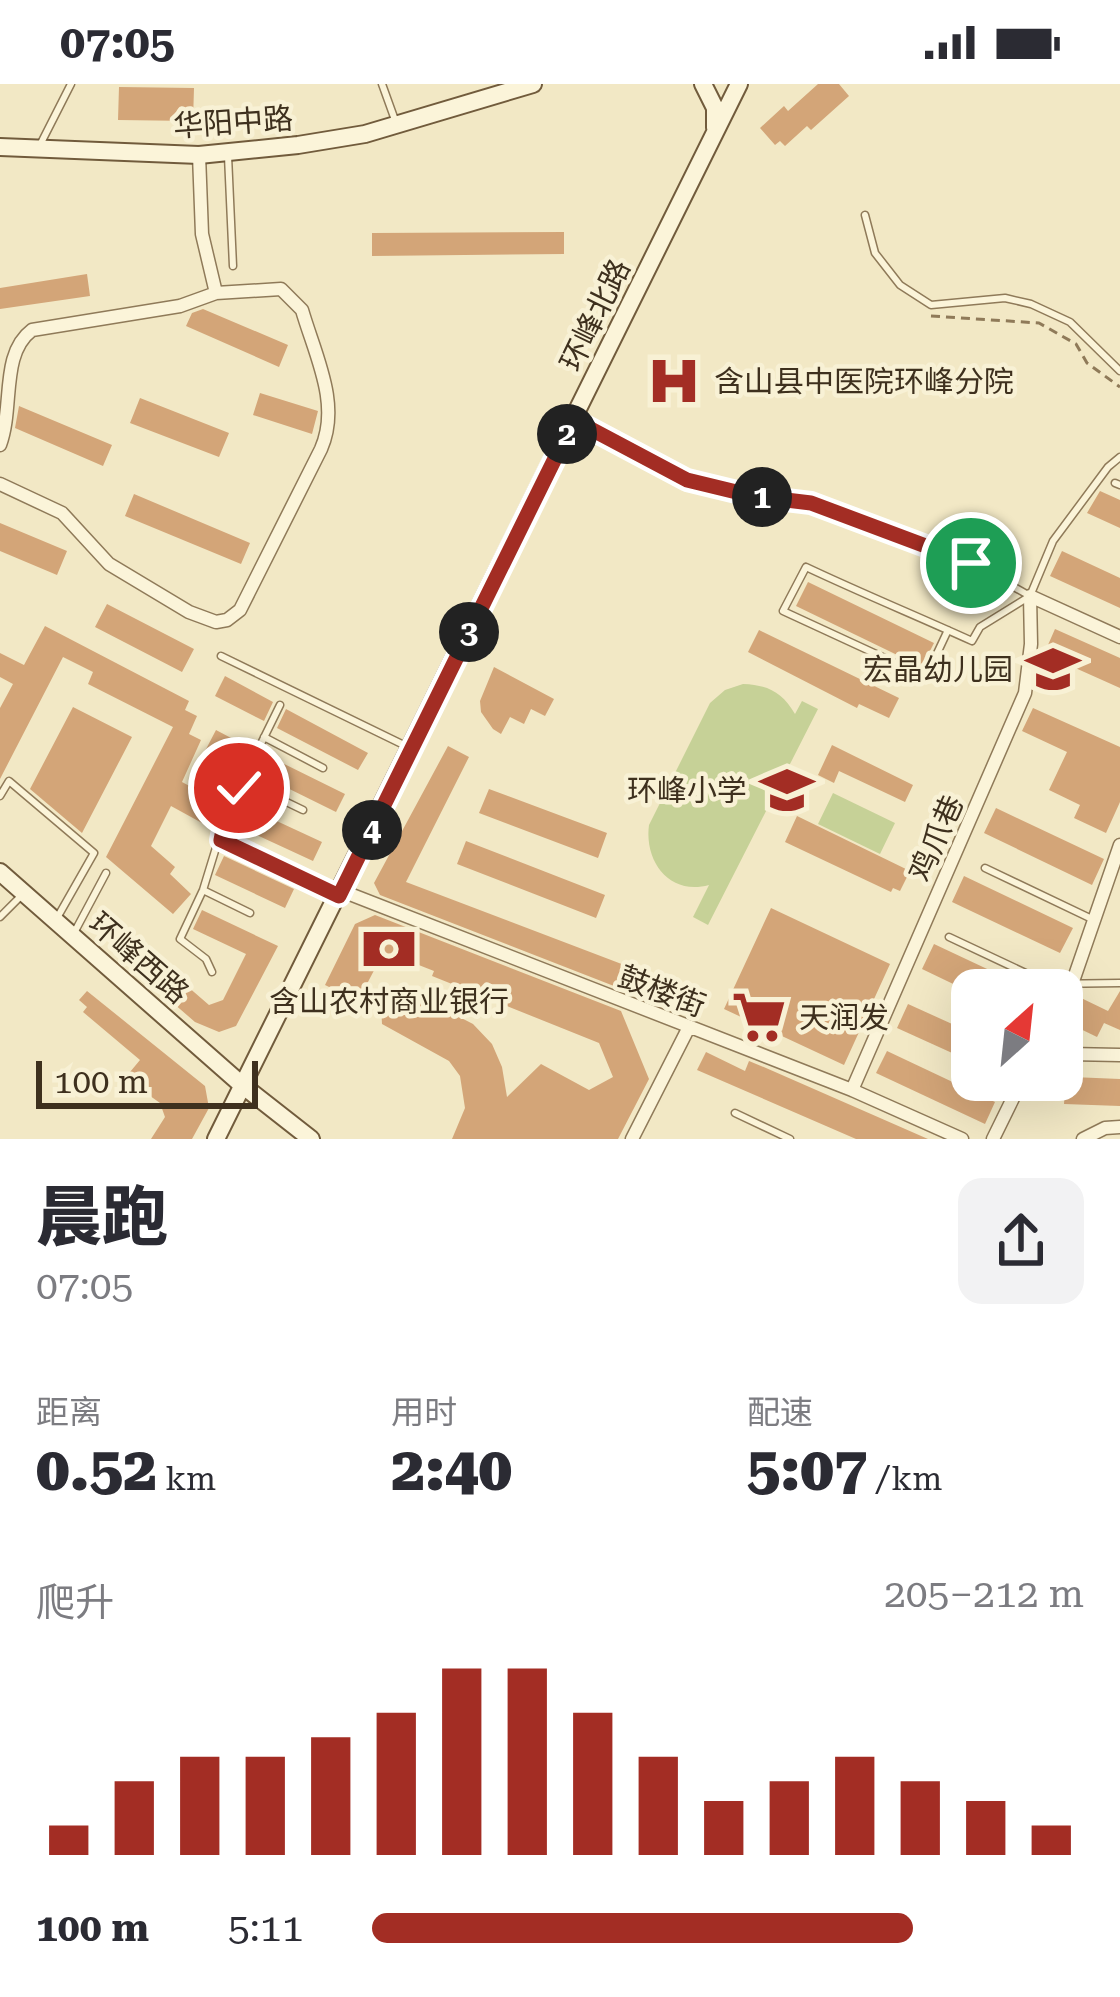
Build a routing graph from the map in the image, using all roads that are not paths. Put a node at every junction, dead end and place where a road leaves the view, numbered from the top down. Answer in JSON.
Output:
{"nodes":[{"id":1,"x":70,"y":84,"type":"edge"},
{"id":2,"x":382,"y":84,"type":"edge"},
{"id":3,"x":703,"y":84,"type":"edge"},
{"id":4,"x":739,"y":84,"type":"edge"},
{"id":5,"x":520,"y":86,"type":"edge"},
{"id":6,"x":397,"y":124,"type":"junction"},
{"id":7,"x":715,"y":133,"type":"junction"},
{"id":8,"x":0,"y":147,"type":"edge"},
{"id":9,"x":38,"y":149,"type":"junction"},
{"id":10,"x":228,"y":152,"type":"junction"},
{"id":11,"x":199,"y":155,"type":"junction"},
{"id":12,"x":865,"y":215,"type":"dead end"},
{"id":13,"x":233,"y":266,"type":"dead end"},
{"id":14,"x":216,"y":293,"type":"junction"},
{"id":15,"x":1120,"y":371,"type":"edge"},
{"id":16,"x":574,"y":420,"type":"junction"},
{"id":17,"x":0,"y":445,"type":"edge"},
{"id":18,"x":1120,"y":457,"type":"edge"},
{"id":19,"x":0,"y":484,"type":"edge"},
{"id":20,"x":1030,"y":596,"type":"junction"},
{"id":21,"x":948,"y":631,"type":"junction"},
{"id":22,"x":1120,"y":637,"type":"edge"},
{"id":23,"x":221,"y":656,"type":"dead end"},
{"id":24,"x":280,"y":705,"type":"dead end"},
{"id":25,"x":264,"y":737,"type":"junction"},
{"id":26,"x":412,"y":749,"type":"junction"},
{"id":27,"x":323,"y":767,"type":"dead end"},
{"id":28,"x":209,"y":773,"type":"dead end"},
{"id":29,"x":241,"y":785,"type":"junction"},
{"id":30,"x":0,"y":796,"type":"edge"},
{"id":31,"x":303,"y":811,"type":"dead end"},
{"id":32,"x":221,"y":840,"type":"junction"},
{"id":33,"x":1120,"y":845,"type":"edge"},
{"id":34,"x":985,"y":868,"type":"dead end"},
{"id":35,"x":0,"y":872,"type":"edge"},
{"id":36,"x":106,"y":872,"type":"dead end"},
{"id":37,"x":203,"y":890,"type":"junction"},
{"id":38,"x":24,"y":893,"type":"junction"},
{"id":39,"x":341,"y":893,"type":"junction"},
{"id":40,"x":250,"y":913,"type":"dead end"},
{"id":41,"x":0,"y":917,"type":"edge"},
{"id":42,"x":1094,"y":920,"type":"junction"},
{"id":43,"x":56,"y":921,"type":"junction"},
{"id":44,"x":72,"y":936,"type":"junction"},
{"id":45,"x":949,"y":938,"type":"dead end"},
{"id":46,"x":1016,"y":969,"type":"edge"},
{"id":47,"x":1077,"y":969,"type":"edge"},
{"id":48,"x":212,"y":972,"type":"dead end"},
{"id":49,"x":1083,"y":982,"type":"edge"},
{"id":50,"x":1120,"y":983,"type":"edge"},
{"id":51,"x":689,"y":1027,"type":"junction"},
{"id":52,"x":1083,"y":1054,"type":"edge"},
{"id":53,"x":1120,"y":1055,"type":"edge"},
{"id":54,"x":242,"y":1085,"type":"junction"},
{"id":55,"x":852,"y":1090,"type":"junction"},
{"id":56,"x":1009,"y":1101,"type":"edge"},
{"id":57,"x":735,"y":1113,"type":"dead end"},
{"id":58,"x":1120,"y":1127,"type":"edge"},
{"id":59,"x":216,"y":1139,"type":"edge"},
{"id":60,"x":311,"y":1139,"type":"edge"},
{"id":61,"x":632,"y":1139,"type":"edge"},
{"id":62,"x":790,"y":1139,"type":"edge"},
{"id":63,"x":962,"y":1139,"type":"edge"},
{"id":64,"x":993,"y":1139,"type":"edge"},
{"id":65,"x":1083,"y":1139,"type":"edge"}],
"edges":[{"from":1,"to":9,"type":"lane"},
{"from":2,"to":6,"type":"lane"},
{"from":3,"to":7,"type":"main road"},
{"from":4,"to":7,"type":"main road","name":"环峰北路"},
{"from":5,"to":6,"type":"main road","name":"华阳中路"},
{"from":6,"to":10,"type":"main road","name":"华阳中路"},
{"from":7,"to":16,"type":"main road","name":"环峰北路"},
{"from":8,"to":9,"type":"main road","name":"华阳中路"},
{"from":9,"to":11,"type":"main road","name":"华阳中路"},
{"from":10,"to":11,"type":"main road","name":"华阳中路"},
{"from":10,"to":13,"type":"lane"},
{"from":11,"to":14,"type":"street"},
{"from":12,"to":15,"type":"lane"},
{"from":14,"to":17,"type":"street"},
{"from":14,"to":19,"type":"street"},
{"from":16,"to":20,"type":"lane"},
{"from":16,"to":26,"type":"main road","name":"环峰北路"},
{"from":18,"to":20,"type":"lane"},
{"from":20,"to":21,"type":"lane"},
{"from":20,"to":22,"type":"street"},
{"from":20,"to":55,"type":"street","name":"鸡爪巷"},
{"from":21,"to":21,"type":"lane"},
{"from":23,"to":26,"type":"lane"},
{"from":24,"to":25,"type":"lane"},
{"from":25,"to":27,"type":"lane"},
{"from":25,"to":29,"type":"lane"},
{"from":26,"to":39,"type":"main road","name":"环峰北路"},
{"from":28,"to":29,"type":"lane"},
{"from":29,"to":31,"type":"lane"},
{"from":29,"to":32,"type":"lane"},
{"from":30,"to":43,"type":"lane"},
{"from":32,"to":37,"type":"lane"},
{"from":32,"to":39,"type":"lane"},
{"from":33,"to":42,"type":"street"},
{"from":34,"to":42,"type":"lane"},
{"from":35,"to":38,"type":"main road","name":"环峰西路"},
{"from":36,"to":44,"type":"lane"},
{"from":37,"to":40,"type":"lane"},
{"from":37,"to":48,"type":"lane"},
{"from":38,"to":41,"type":"lane"},
{"from":38,"to":43,"type":"main road","name":"环峰西路"},
{"from":39,"to":51,"type":"street","name":"鼓楼街"},
{"from":39,"to":54,"type":"main road","name":"环峰北路"},
{"from":42,"to":47,"type":"street"},
{"from":43,"to":44,"type":"main road","name":"环峰西路"},
{"from":44,"to":54,"type":"main road","name":"环峰西路"},
{"from":45,"to":46,"type":"lane"},
{"from":49,"to":50,"type":"lane"},
{"from":51,"to":55,"type":"street","name":"鼓楼街"},
{"from":51,"to":61,"type":"street"},
{"from":52,"to":53,"type":"street"},
{"from":54,"to":59,"type":"main road","name":"环峰北路"},
{"from":54,"to":60,"type":"main road","name":"环峰西路"},
{"from":55,"to":63,"type":"street","name":"鼓楼街"},
{"from":56,"to":64,"type":"street"},
{"from":57,"to":62,"type":"lane"},
{"from":58,"to":65,"type":"street"}]}
